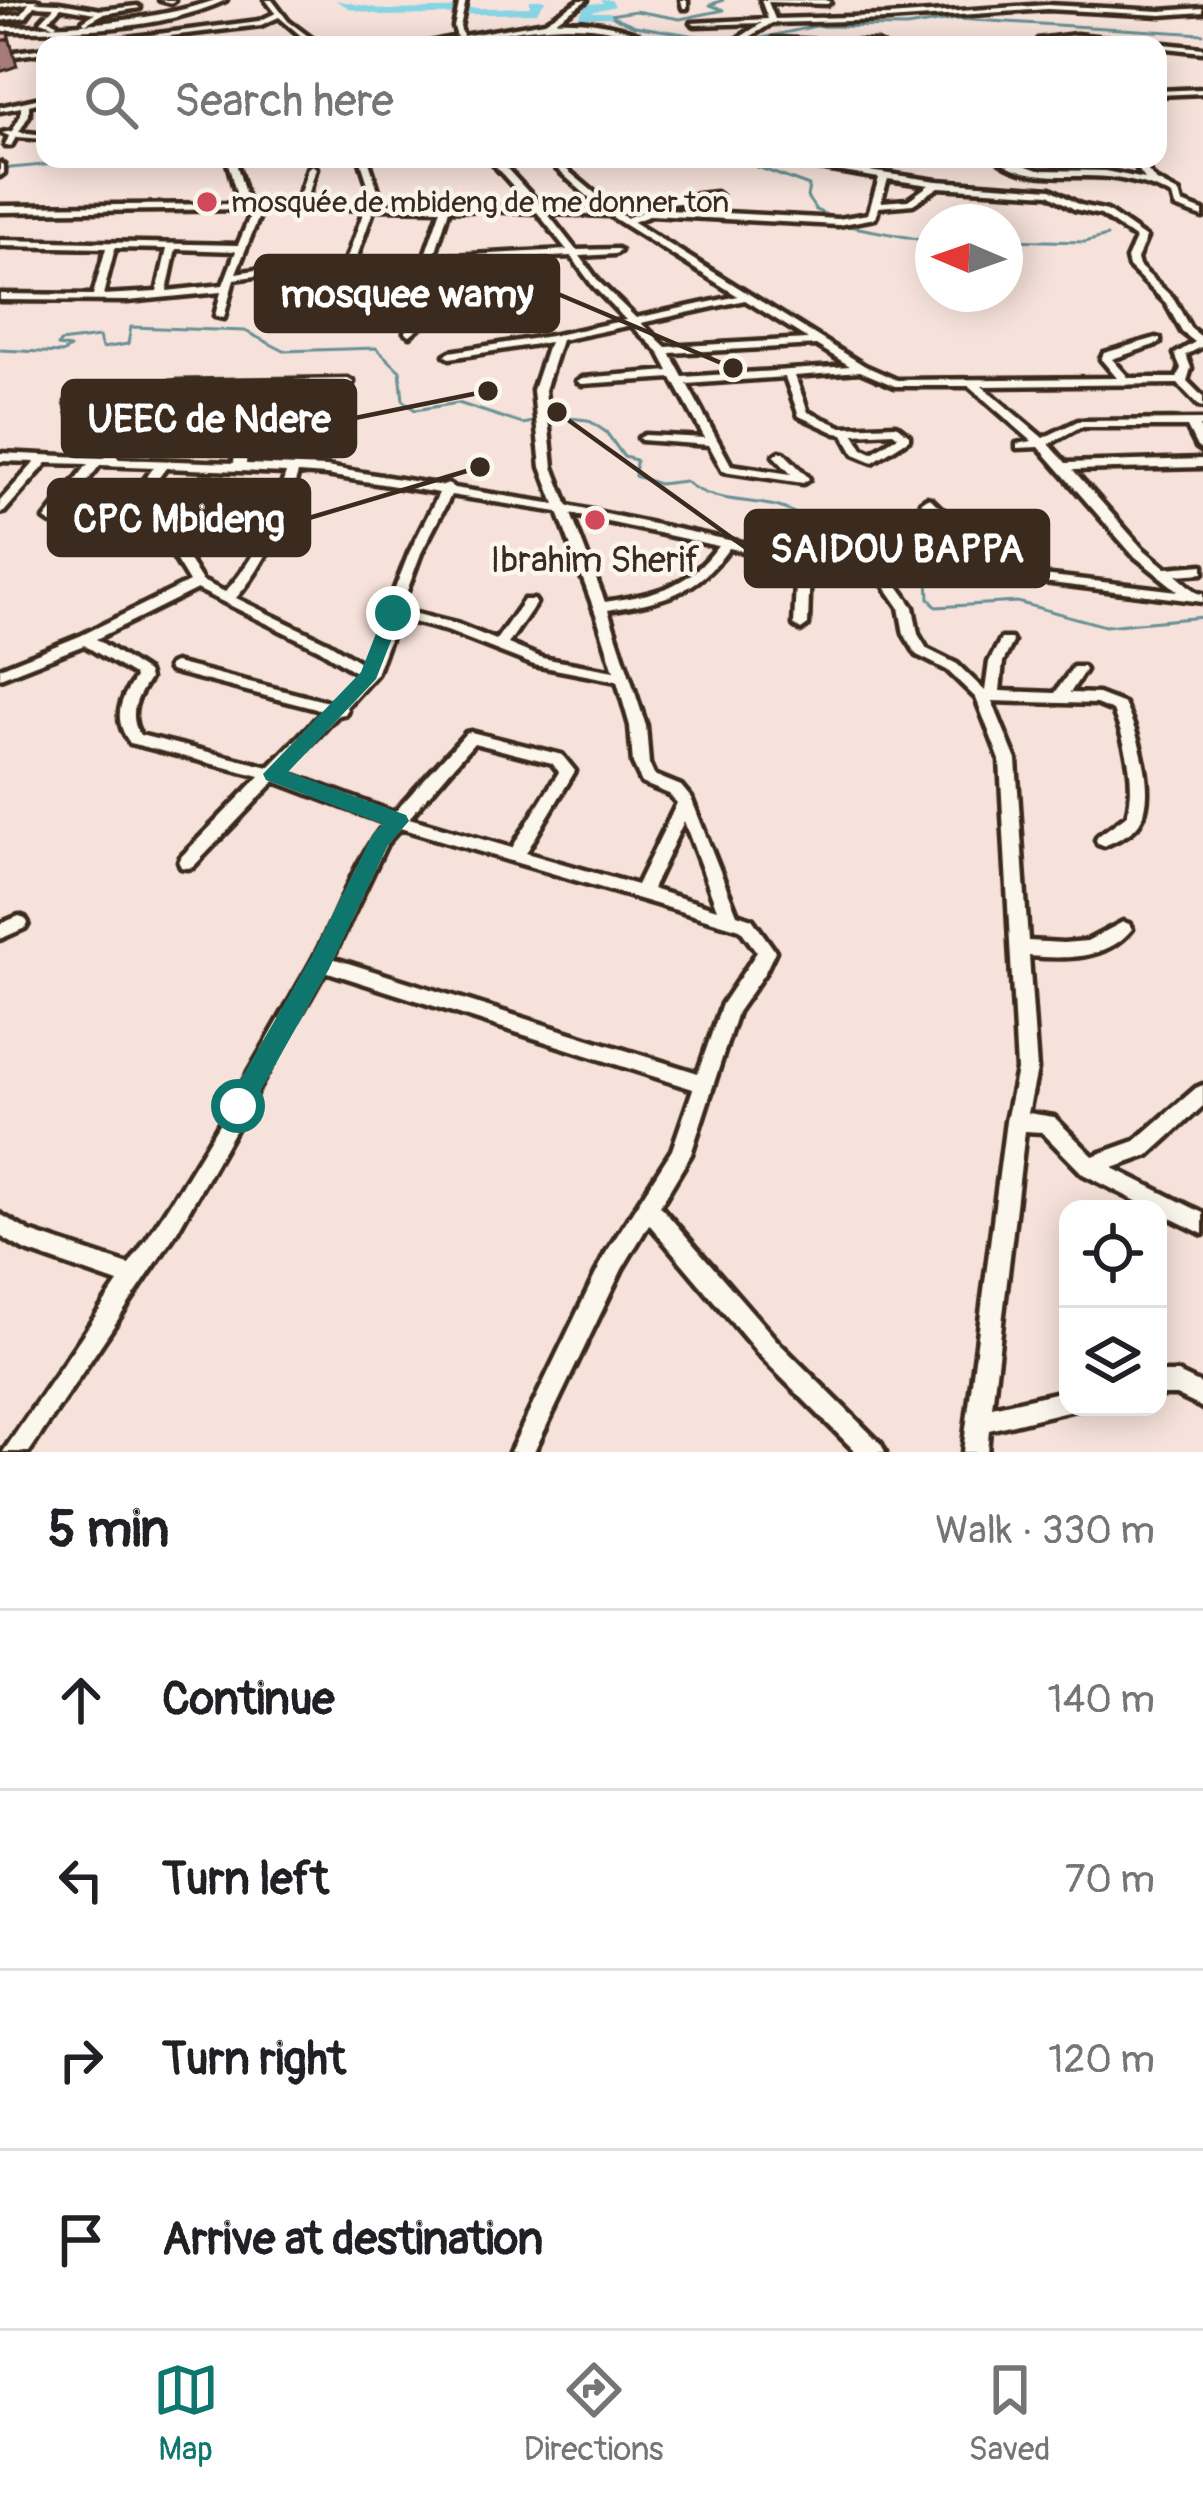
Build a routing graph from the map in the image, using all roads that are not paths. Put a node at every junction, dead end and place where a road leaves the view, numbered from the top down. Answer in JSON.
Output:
{"nodes":[{"id":1,"x":146,"y":0,"type":"edge"},
{"id":2,"x":223,"y":0,"type":"edge"},
{"id":3,"x":269,"y":0,"type":"edge"},
{"id":4,"x":584,"y":0,"type":"edge"},
{"id":5,"x":766,"y":0,"type":"edge"},
{"id":6,"x":34,"y":2,"type":"edge"},
{"id":7,"x":827,"y":2,"type":"edge"},
{"id":8,"x":63,"y":3,"type":"edge"},
{"id":9,"x":0,"y":6,"type":"edge"},
{"id":10,"x":128,"y":9,"type":"junction"},
{"id":11,"x":101,"y":11,"type":"junction"},
{"id":12,"x":166,"y":12,"type":"dead end"},
{"id":13,"x":1203,"y":13,"type":"edge"},
{"id":14,"x":280,"y":14,"type":"junction"},
{"id":15,"x":181,"y":16,"type":"junction"},
{"id":16,"x":0,"y":19,"type":"edge"},
{"id":17,"x":772,"y":20,"type":"junction"},
{"id":18,"x":695,"y":23,"type":"dead end"},
{"id":19,"x":542,"y":27,"type":"junction"},
{"id":20,"x":0,"y":29,"type":"edge"},
{"id":21,"x":182,"y":36,"type":"edge"},
{"id":22,"x":201,"y":36,"type":"edge"},
{"id":23,"x":306,"y":36,"type":"edge"},
{"id":24,"x":493,"y":36,"type":"edge"},
{"id":25,"x":636,"y":36,"type":"edge"},
{"id":26,"x":749,"y":36,"type":"edge"},
{"id":27,"x":1167,"y":46,"type":"edge"},
{"id":28,"x":1203,"y":50,"type":"edge"},
{"id":29,"x":36,"y":51,"type":"edge"},
{"id":30,"x":0,"y":56,"type":"edge"},
{"id":31,"x":1167,"y":91,"type":"edge"},
{"id":32,"x":1203,"y":91,"type":"edge"},
{"id":33,"x":36,"y":101,"type":"edge"},
{"id":34,"x":25,"y":104,"type":"junction"},
{"id":35,"x":0,"y":109,"type":"edge"},
{"id":36,"x":36,"y":139,"type":"edge"},
{"id":37,"x":3,"y":142,"type":"edge"},
{"id":38,"x":233,"y":168,"type":"edge"},
{"id":39,"x":312,"y":168,"type":"dead end"},
{"id":40,"x":368,"y":168,"type":"edge"},
{"id":41,"x":502,"y":168,"type":"edge"},
{"id":42,"x":561,"y":168,"type":"edge"},
{"id":43,"x":830,"y":168,"type":"edge"},
{"id":44,"x":1002,"y":168,"type":"edge"},
{"id":45,"x":1017,"y":168,"type":"edge"},
{"id":46,"x":1142,"y":168,"type":"edge"},
{"id":47,"x":884,"y":176,"type":"junction"},
{"id":48,"x":1152,"y":182,"type":"junction"},
{"id":49,"x":937,"y":184,"type":"junction"},
{"id":50,"x":1012,"y":188,"type":"junction"},
{"id":51,"x":716,"y":196,"type":"dead end"},
{"id":52,"x":875,"y":205,"type":"junction"},
{"id":53,"x":244,"y":206,"type":"junction"},
{"id":54,"x":259,"y":206,"type":"junction"},
{"id":55,"x":302,"y":206,"type":"junction"},
{"id":56,"x":368,"y":206,"type":"junction"},
{"id":57,"x":446,"y":206,"type":"junction"},
{"id":58,"x":540,"y":208,"type":"junction"},
{"id":59,"x":0,"y":209,"type":"edge"},
{"id":60,"x":610,"y":210,"type":"junction"},
{"id":61,"x":1203,"y":214,"type":"edge"},
{"id":62,"x":626,"y":221,"type":"junction"},
{"id":63,"x":0,"y":243,"type":"edge"},
{"id":64,"x":111,"y":246,"type":"junction"},
{"id":65,"x":172,"y":246,"type":"junction"},
{"id":66,"x":242,"y":248,"type":"junction"},
{"id":67,"x":615,"y":251,"type":"dead end"},
{"id":68,"x":573,"y":254,"type":"junction"},
{"id":69,"x":506,"y":257,"type":"junction"},
{"id":70,"x":429,"y":260,"type":"junction"},
{"id":71,"x":283,"y":269,"type":"dead end"},
{"id":72,"x":228,"y":283,"type":"junction"},
{"id":73,"x":340,"y":291,"type":"junction"},
{"id":74,"x":161,"y":296,"type":"junction"},
{"id":75,"x":416,"y":296,"type":"junction"},
{"id":76,"x":0,"y":297,"type":"edge"},
{"id":77,"x":745,"y":297,"type":"junction"},
{"id":78,"x":97,"y":299,"type":"junction"},
{"id":79,"x":442,"y":302,"type":"junction"},
{"id":80,"x":340,"y":312,"type":"dead end"},
{"id":81,"x":220,"y":316,"type":"dead end"},
{"id":82,"x":635,"y":320,"type":"junction"},
{"id":83,"x":410,"y":332,"type":"dead end"},
{"id":84,"x":556,"y":338,"type":"junction"},
{"id":85,"x":818,"y":341,"type":"junction"},
{"id":86,"x":1156,"y":341,"type":"dead end"},
{"id":87,"x":1203,"y":342,"type":"edge"},
{"id":88,"x":663,"y":350,"type":"junction"},
{"id":89,"x":450,"y":355,"type":"dead end"},
{"id":90,"x":861,"y":368,"type":"junction"},
{"id":91,"x":789,"y":374,"type":"junction"},
{"id":92,"x":678,"y":377,"type":"junction"},
{"id":93,"x":582,"y":381,"type":"dead end"},
{"id":94,"x":1126,"y":381,"type":"junction"},
{"id":95,"x":1181,"y":381,"type":"junction"},
{"id":96,"x":245,"y":382,"type":"junction"},
{"id":97,"x":348,"y":382,"type":"dead end"},
{"id":98,"x":973,"y":384,"type":"junction"},
{"id":99,"x":1203,"y":404,"type":"edge"},
{"id":100,"x":1197,"y":423,"type":"edge"},
{"id":101,"x":847,"y":431,"type":"dead end"},
{"id":102,"x":645,"y":438,"type":"dead end"},
{"id":103,"x":712,"y":442,"type":"junction"},
{"id":104,"x":1042,"y":443,"type":"junction"},
{"id":105,"x":1021,"y":446,"type":"dead end"},
{"id":106,"x":1203,"y":447,"type":"edge"},
{"id":107,"x":780,"y":456,"type":"dead end"},
{"id":108,"x":0,"y":457,"type":"edge"},
{"id":109,"x":45,"y":458,"type":"junction"},
{"id":110,"x":96,"y":462,"type":"junction"},
{"id":111,"x":116,"y":463,"type":"junction"},
{"id":112,"x":1203,"y":463,"type":"edge"},
{"id":113,"x":162,"y":465,"type":"junction"},
{"id":114,"x":240,"y":467,"type":"junction"},
{"id":115,"x":1064,"y":467,"type":"junction"},
{"id":116,"x":293,"y":470,"type":"junction"},
{"id":117,"x":448,"y":488,"type":"junction"},
{"id":118,"x":927,"y":502,"type":"dead end"},
{"id":119,"x":560,"y":508,"type":"junction"},
{"id":120,"x":0,"y":509,"type":"edge"},
{"id":121,"x":51,"y":519,"type":"dead end"},
{"id":122,"x":726,"y":543,"type":"junction"},
{"id":123,"x":803,"y":560,"type":"junction"},
{"id":124,"x":877,"y":566,"type":"junction"},
{"id":125,"x":1203,"y":568,"type":"edge"},
{"id":126,"x":962,"y":569,"type":"junction"},
{"id":127,"x":1163,"y":572,"type":"junction"},
{"id":128,"x":197,"y":584,"type":"junction"},
{"id":129,"x":1198,"y":597,"type":"edge"},
{"id":130,"x":227,"y":599,"type":"junction"},
{"id":131,"x":530,"y":603,"type":"dead end"},
{"id":132,"x":599,"y":607,"type":"junction"},
{"id":133,"x":393,"y":613,"type":"junction"},
{"id":134,"x":801,"y":626,"type":"dead end"},
{"id":135,"x":85,"y":639,"type":"junction"},
{"id":136,"x":1006,"y":642,"type":"dead end"},
{"id":137,"x":499,"y":646,"type":"junction"},
{"id":138,"x":175,"y":668,"type":"dead end"},
{"id":139,"x":1078,"y":670,"type":"dead end"},
{"id":140,"x":0,"y":673,"type":"edge"},
{"id":141,"x":370,"y":674,"type":"junction"},
{"id":142,"x":622,"y":677,"type":"junction"},
{"id":143,"x":987,"y":696,"type":"junction"},
{"id":144,"x":1059,"y":698,"type":"junction"},
{"id":145,"x":340,"y":710,"type":"junction"},
{"id":146,"x":274,"y":774,"type":"junction"},
{"id":147,"x":685,"y":802,"type":"junction"},
{"id":148,"x":398,"y":821,"type":"junction"},
{"id":149,"x":1104,"y":840,"type":"dead end"},
{"id":150,"x":517,"y":854,"type":"junction"},
{"id":151,"x":188,"y":862,"type":"dead end"},
{"id":152,"x":641,"y":893,"type":"junction"},
{"id":153,"x":730,"y":919,"type":"junction"},
{"id":154,"x":19,"y":923,"type":"dead end"},
{"id":155,"x":1123,"y":929,"type":"dead end"},
{"id":156,"x":0,"y":932,"type":"edge"},
{"id":157,"x":1021,"y":948,"type":"junction"},
{"id":158,"x":320,"y":962,"type":"junction"},
{"id":159,"x":704,"y":1084,"type":"junction"},
{"id":160,"x":1203,"y":1094,"type":"edge"},
{"id":161,"x":1016,"y":1121,"type":"junction"},
{"id":162,"x":1090,"y":1167,"type":"junction"},
{"id":163,"x":650,"y":1209,"type":"junction"},
{"id":164,"x":0,"y":1224,"type":"edge"},
{"id":165,"x":1203,"y":1224,"type":"edge"},
{"id":166,"x":132,"y":1277,"type":"junction"},
{"id":167,"x":1167,"y":1384,"type":"edge"},
{"id":168,"x":1203,"y":1397,"type":"edge"},
{"id":169,"x":1059,"y":1403,"type":"edge"},
{"id":170,"x":980,"y":1421,"type":"junction"},
{"id":171,"x":15,"y":1452,"type":"edge"},
{"id":172,"x":522,"y":1452,"type":"edge"},
{"id":173,"x":873,"y":1452,"type":"edge"},
{"id":174,"x":975,"y":1452,"type":"edge"}],
"edges":[{"from":1,"to":10,"type":"street"},
{"from":2,"to":15,"type":"street"},
{"from":3,"to":14,"type":"street"},
{"from":4,"to":19,"type":"street"},
{"from":5,"to":7,"type":"street"},
{"from":5,"to":17,"type":"street"},
{"from":6,"to":8,"type":"street"},
{"from":6,"to":9,"type":"street"},
{"from":6,"to":16,"type":"street"},
{"from":8,"to":11,"type":"street"},
{"from":8,"to":11,"type":"street"},
{"from":10,"to":11,"type":"street"},
{"from":10,"to":12,"type":"street"},
{"from":13,"to":17,"type":"street"},
{"from":14,"to":22,"type":"street"},
{"from":14,"to":23,"type":"street"},
{"from":15,"to":20,"type":"street"},
{"from":15,"to":21,"type":"street"},
{"from":17,"to":18,"type":"street"},
{"from":17,"to":26,"type":"street"},
{"from":19,"to":24,"type":"street"},
{"from":19,"to":25,"type":"street"},
{"from":27,"to":28,"type":"street"},
{"from":29,"to":30,"type":"street"},
{"from":31,"to":32,"type":"street"},
{"from":33,"to":34,"type":"street"},
{"from":34,"to":35,"type":"street"},
{"from":34,"to":37,"type":"street"},
{"from":36,"to":37,"type":"street"},
{"from":38,"to":53,"type":"street"},
{"from":39,"to":55,"type":"street"},
{"from":40,"to":56,"type":"street"},
{"from":41,"to":58,"type":"street"},
{"from":42,"to":60,"type":"street"},
{"from":43,"to":47,"type":"street"},
{"from":44,"to":50,"type":"street"},
{"from":45,"to":48,"type":"street"},
{"from":46,"to":48,"type":"street"},
{"from":47,"to":49,"type":"street"},
{"from":47,"to":52,"type":"street"},
{"from":48,"to":61,"type":"street"},
{"from":49,"to":50,"type":"street"},
{"from":49,"to":52,"type":"street"},
{"from":50,"to":87,"type":"street"},
{"from":51,"to":60,"type":"street"},
{"from":52,"to":62,"type":"street"},
{"from":53,"to":54,"type":"street"},
{"from":53,"to":59,"type":"street"},
{"from":54,"to":55,"type":"street"},
{"from":54,"to":66,"type":"street"},
{"from":55,"to":56,"type":"street"},
{"from":56,"to":57,"type":"street"},
{"from":56,"to":73,"type":"street"},
{"from":57,"to":58,"type":"street"},
{"from":57,"to":70,"type":"street"},
{"from":58,"to":60,"type":"street"},
{"from":58,"to":68,"type":"street"},
{"from":60,"to":62,"type":"street"},
{"from":62,"to":77,"type":"street"},
{"from":63,"to":64,"type":"street"},
{"from":64,"to":65,"type":"street"},
{"from":64,"to":78,"type":"street"},
{"from":65,"to":66,"type":"street"},
{"from":65,"to":74,"type":"street"},
{"from":66,"to":72,"type":"street"},
{"from":67,"to":68,"type":"street"},
{"from":68,"to":69,"type":"street"},
{"from":68,"to":82,"type":"street"},
{"from":69,"to":70,"type":"street"},
{"from":69,"to":79,"type":"street"},
{"from":70,"to":75,"type":"street"},
{"from":71,"to":72,"type":"street"},
{"from":72,"to":74,"type":"street"},
{"from":72,"to":81,"type":"street"},
{"from":73,"to":75,"type":"street"},
{"from":73,"to":80,"type":"street"},
{"from":74,"to":78,"type":"street"},
{"from":75,"to":79,"type":"street"},
{"from":76,"to":78,"type":"street"},
{"from":77,"to":82,"type":"street"},
{"from":77,"to":85,"type":"street"},
{"from":79,"to":83,"type":"street"},
{"from":82,"to":84,"type":"street"},
{"from":82,"to":88,"type":"street"},
{"from":84,"to":89,"type":"street"},
{"from":84,"to":119,"type":"street"},
{"from":85,"to":88,"type":"street"},
{"from":85,"to":90,"type":"street"},
{"from":86,"to":94,"type":"street"},
{"from":87,"to":95,"type":"street"},
{"from":88,"to":92,"type":"street"},
{"from":90,"to":91,"type":"street"},
{"from":90,"to":98,"type":"street"},
{"from":91,"to":92,"type":"street"},
{"from":91,"to":101,"type":"street"},
{"from":92,"to":93,"type":"street"},
{"from":92,"to":103,"type":"street"},
{"from":94,"to":95,"type":"street"},
{"from":94,"to":98,"type":"street"},
{"from":95,"to":99,"type":"street"},
{"from":96,"to":97,"type":"street"},
{"from":96,"to":111,"type":"street"},
{"from":96,"to":114,"type":"street"},
{"from":98,"to":104,"type":"street"},
{"from":100,"to":104,"type":"street"},
{"from":100,"to":106,"type":"street"},
{"from":102,"to":103,"type":"street"},
{"from":103,"to":107,"type":"street"},
{"from":104,"to":105,"type":"street"},
{"from":104,"to":115,"type":"street"},
{"from":108,"to":109,"type":"street"},
{"from":109,"to":110,"type":"street"},
{"from":109,"to":120,"type":"street"},
{"from":110,"to":111,"type":"street"},
{"from":110,"to":121,"type":"street"},
{"from":111,"to":113,"type":"street"},
{"from":112,"to":115,"type":"street"},
{"from":113,"to":114,"type":"street"},
{"from":113,"to":128,"type":"street"},
{"from":114,"to":116,"type":"street"},
{"from":115,"to":127,"type":"street"},
{"from":116,"to":117,"type":"street"},
{"from":116,"to":130,"type":"street"},
{"from":117,"to":119,"type":"street"},
{"from":117,"to":133,"type":"street"},
{"from":118,"to":126,"type":"street"},
{"from":119,"to":122,"type":"street"},
{"from":119,"to":132,"type":"street"},
{"from":122,"to":123,"type":"street"},
{"from":122,"to":132,"type":"street"},
{"from":123,"to":124,"type":"street"},
{"from":123,"to":134,"type":"street"},
{"from":124,"to":126,"type":"street"},
{"from":124,"to":143,"type":"street"},
{"from":125,"to":127,"type":"street"},
{"from":126,"to":129,"type":"street"},
{"from":127,"to":129,"type":"street"},
{"from":128,"to":130,"type":"street"},
{"from":128,"to":135,"type":"street"},
{"from":130,"to":141,"type":"street"},
{"from":131,"to":137,"type":"street"},
{"from":132,"to":142,"type":"street"},
{"from":133,"to":137,"type":"street"},
{"from":133,"to":141,"type":"street"},
{"from":135,"to":140,"type":"street"},
{"from":135,"to":146,"type":"street"},
{"from":136,"to":143,"type":"street"},
{"from":137,"to":142,"type":"street"},
{"from":138,"to":145,"type":"street"},
{"from":139,"to":144,"type":"street"},
{"from":141,"to":145,"type":"street"},
{"from":142,"to":147,"type":"street"},
{"from":143,"to":144,"type":"street"},
{"from":143,"to":157,"type":"street"},
{"from":144,"to":149,"type":"street"},
{"from":145,"to":146,"type":"street"},
{"from":146,"to":148,"type":"street"},
{"from":146,"to":151,"type":"street"},
{"from":147,"to":152,"type":"street"},
{"from":147,"to":153,"type":"street"},
{"from":148,"to":150,"type":"street"},
{"from":148,"to":150,"type":"street"},
{"from":148,"to":158,"type":"street"},
{"from":150,"to":152,"type":"street"},
{"from":152,"to":153,"type":"street"},
{"from":153,"to":159,"type":"street"},
{"from":154,"to":156,"type":"street"},
{"from":155,"to":157,"type":"street"},
{"from":157,"to":161,"type":"street"},
{"from":158,"to":159,"type":"street"},
{"from":158,"to":166,"type":"street"},
{"from":159,"to":163,"type":"street"},
{"from":160,"to":162,"type":"street"},
{"from":161,"to":162,"type":"street"},
{"from":161,"to":170,"type":"street"},
{"from":162,"to":165,"type":"street"},
{"from":163,"to":172,"type":"street"},
{"from":163,"to":173,"type":"street"},
{"from":164,"to":166,"type":"street"},
{"from":166,"to":171,"type":"street"},
{"from":167,"to":168,"type":"street"},
{"from":169,"to":170,"type":"street"},
{"from":170,"to":174,"type":"street"}]}
